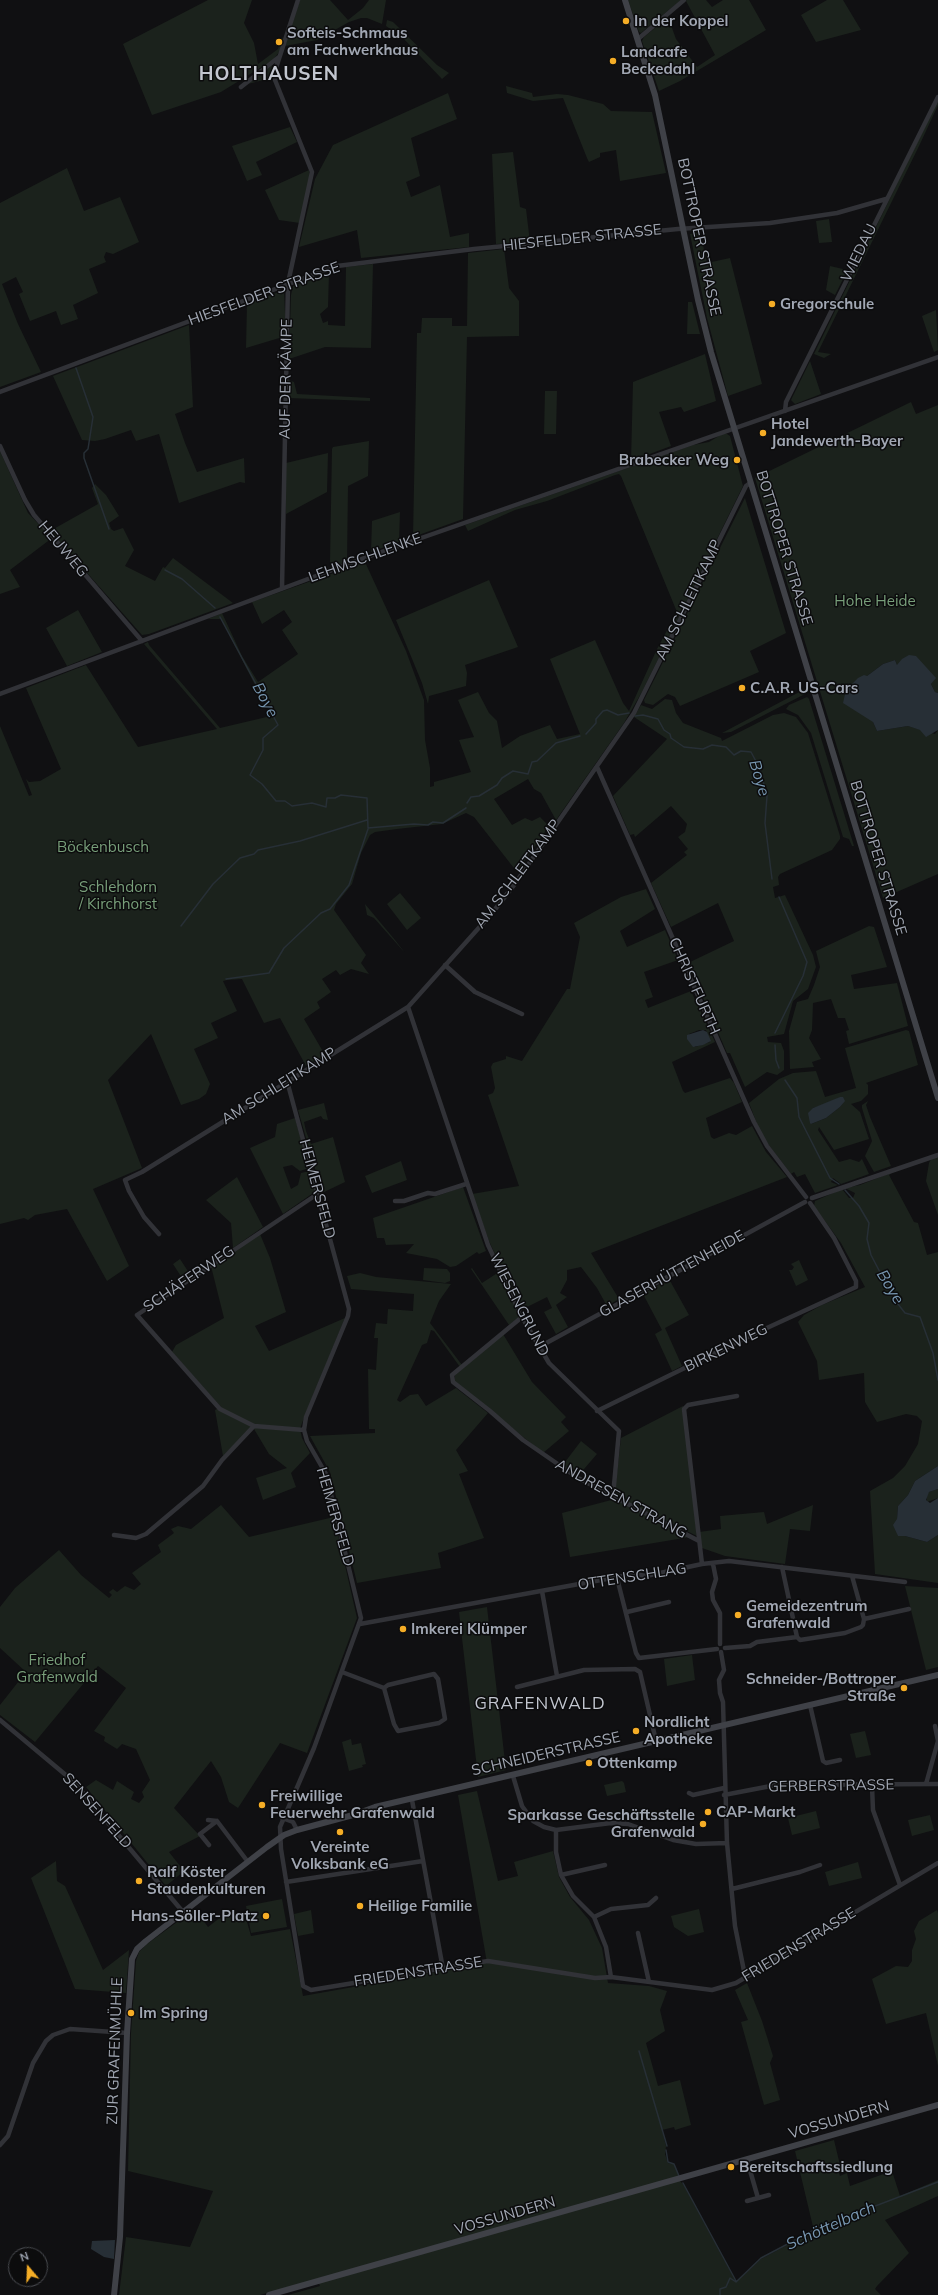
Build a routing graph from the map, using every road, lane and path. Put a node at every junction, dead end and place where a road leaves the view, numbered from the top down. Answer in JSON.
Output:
{"nodes":[{"id":1,"x":298,"y":0,"type":"edge"},
{"id":2,"x":625,"y":0,"type":"edge"},
{"id":3,"x":684,"y":0,"type":"edge"},
{"id":4,"x":638,"y":40,"type":"junction"},
{"id":5,"x":279,"y":57,"type":"junction"},
{"id":6,"x":240,"y":86,"type":"dead end"},
{"id":7,"x":938,"y":97,"type":"edge"},
{"id":8,"x":886,"y":199,"type":"junction"},
{"id":9,"x":683,"y":229,"type":"junction"},
{"id":10,"x":288,"y":283,"type":"junction"},
{"id":11,"x":938,"y":357,"type":"edge"},
{"id":12,"x":0,"y":392,"type":"edge"},
{"id":13,"x":785,"y":411,"type":"junction"},
{"id":14,"x":734,"y":429,"type":"junction"},
{"id":15,"x":0,"y":446,"type":"edge"},
{"id":16,"x":750,"y":483,"type":"junction"},
{"id":17,"x":282,"y":588,"type":"junction"},
{"id":18,"x":142,"y":641,"type":"junction"},
{"id":19,"x":0,"y":694,"type":"edge"},
{"id":20,"x":597,"y":767,"type":"junction"},
{"id":21,"x":445,"y":965,"type":"junction"},
{"id":22,"x":408,"y":1006,"type":"junction"},
{"id":23,"x":522,"y":1014,"type":"dead end"},
{"id":24,"x":287,"y":1082,"type":"junction"},
{"id":25,"x":938,"y":1098,"type":"edge"},
{"id":26,"x":938,"y":1155,"type":"edge"},
{"id":27,"x":466,"y":1184,"type":"junction"},
{"id":28,"x":319,"y":1193,"type":"junction"},
{"id":29,"x":805,"y":1199,"type":"junction"},
{"id":30,"x":811,"y":1201,"type":"junction"},
{"id":31,"x":395,"y":1202,"type":"dead end"},
{"id":32,"x":159,"y":1234,"type":"dead end"},
{"id":33,"x":522,"y":1316,"type":"junction"},
{"id":34,"x":539,"y":1347,"type":"junction"},
{"id":35,"x":737,"y":1396,"type":"dead end"},
{"id":36,"x":597,"y":1412,"type":"junction"},
{"id":37,"x":254,"y":1426,"type":"junction"},
{"id":38,"x":304,"y":1430,"type":"junction"},
{"id":39,"x":612,"y":1496,"type":"junction"},
{"id":40,"x":114,"y":1535,"type":"dead end"},
{"id":41,"x":699,"y":1541,"type":"junction"},
{"id":42,"x":702,"y":1564,"type":"junction"},
{"id":43,"x":713,"y":1564,"type":"junction"},
{"id":44,"x":782,"y":1567,"type":"junction"},
{"id":45,"x":852,"y":1576,"type":"junction"},
{"id":46,"x":617,"y":1578,"type":"junction"},
{"id":47,"x":906,"y":1582,"type":"dead end"},
{"id":48,"x":542,"y":1591,"type":"junction"},
{"id":49,"x":669,"y":1602,"type":"dead end"},
{"id":50,"x":909,"y":1609,"type":"dead end"},
{"id":51,"x":627,"y":1612,"type":"junction"},
{"id":52,"x":864,"y":1619,"type":"junction"},
{"id":53,"x":360,"y":1624,"type":"junction"},
{"id":54,"x":797,"y":1637,"type":"junction"},
{"id":55,"x":719,"y":1646,"type":"junction"},
{"id":56,"x":725,"y":1648,"type":"junction"},
{"id":57,"x":721,"y":1652,"type":"junction"},
{"id":58,"x":342,"y":1672,"type":"junction"},
{"id":59,"x":938,"y":1675,"type":"edge"},
{"id":60,"x":557,"y":1676,"type":"junction"},
{"id":61,"x":517,"y":1687,"type":"dead end"},
{"id":62,"x":384,"y":1688,"type":"junction"},
{"id":63,"x":810,"y":1705,"type":"junction"},
{"id":64,"x":0,"y":1720,"type":"edge"},
{"id":65,"x":724,"y":1725,"type":"junction"},
{"id":66,"x":935,"y":1726,"type":"dead end"},
{"id":67,"x":656,"y":1741,"type":"junction"},
{"id":68,"x":840,"y":1760,"type":"dead end"},
{"id":69,"x":513,"y":1776,"type":"junction"},
{"id":70,"x":926,"y":1784,"type":"junction"},
{"id":71,"x":938,"y":1784,"type":"edge"},
{"id":72,"x":872,"y":1786,"type":"junction"},
{"id":73,"x":724,"y":1788,"type":"junction"},
{"id":74,"x":688,"y":1793,"type":"dead end"},
{"id":75,"x":724,"y":1795,"type":"junction"},
{"id":76,"x":412,"y":1800,"type":"junction"},
{"id":77,"x":282,"y":1818,"type":"junction"},
{"id":78,"x":208,"y":1820,"type":"dead end"},
{"id":79,"x":217,"y":1821,"type":"junction"},
{"id":80,"x":297,"y":1830,"type":"junction"},
{"id":81,"x":556,"y":1830,"type":"junction"},
{"id":82,"x":280,"y":1838,"type":"junction"},
{"id":83,"x":727,"y":1843,"type":"junction"},
{"id":84,"x":209,"y":1845,"type":"dead end"},
{"id":85,"x":423,"y":1861,"type":"junction"},
{"id":86,"x":248,"y":1862,"type":"junction"},
{"id":87,"x":938,"y":1863,"type":"edge"},
{"id":88,"x":605,"y":1865,"type":"dead end"},
{"id":89,"x":820,"y":1865,"type":"dead end"},
{"id":90,"x":561,"y":1875,"type":"junction"},
{"id":91,"x":286,"y":1882,"type":"junction"},
{"id":92,"x":900,"y":1885,"type":"junction"},
{"id":93,"x":732,"y":1888,"type":"junction"},
{"id":94,"x":656,"y":1898,"type":"dead end"},
{"id":95,"x":183,"y":1912,"type":"junction"},
{"id":96,"x":594,"y":1917,"type":"junction"},
{"id":97,"x":638,"y":1933,"type":"dead end"},
{"id":98,"x":443,"y":1969,"type":"junction"},
{"id":99,"x":611,"y":1976,"type":"junction"},
{"id":100,"x":747,"y":1976,"type":"junction"},
{"id":101,"x":649,"y":1982,"type":"junction"},
{"id":102,"x":306,"y":1988,"type":"joint"},
{"id":103,"x":127,"y":2033,"type":"junction"},
{"id":104,"x":938,"y":2105,"type":"edge"},
{"id":105,"x":0,"y":2144,"type":"edge"},
{"id":106,"x":747,"y":2160,"type":"junction"},
{"id":107,"x":769,"y":2195,"type":"dead end"},
{"id":108,"x":758,"y":2198,"type":"junction"},
{"id":109,"x":747,"y":2201,"type":"dead end"},
{"id":110,"x":114,"y":2295,"type":"edge"},
{"id":111,"x":269,"y":2295,"type":"edge"}],
"edges":[{"from":1,"to":5,"type":"street"},
{"from":2,"to":4,"type":"street","name":"BOTTROPER STRASSE"},
{"from":3,"to":4,"type":"street"},
{"from":4,"to":9,"type":"street","name":"BOTTROPER STRASSE"},
{"from":5,"to":6,"type":"street"},
{"from":5,"to":10,"type":"street","name":"AUF DER KÄMPE"},
{"from":7,"to":8,"type":"street","name":"WIEDAU"},
{"from":8,"to":9,"type":"street","name":"HIESFELDER STRASSE"},
{"from":8,"to":13,"type":"street","name":"WIEDAU"},
{"from":9,"to":10,"type":"street","name":"HIESFELDER STRASSE"},
{"from":9,"to":14,"type":"street","name":"BOTTROPER STRASSE"},
{"from":10,"to":12,"type":"street","name":"HIESFELDER STRASSE"},
{"from":10,"to":17,"type":"street","name":"AUF DER KÄMPE"},
{"from":11,"to":13,"type":"street"},
{"from":13,"to":14,"type":"street"},
{"from":14,"to":16,"type":"street","name":"BOTTROPER STRASSE"},
{"from":14,"to":17,"type":"street","name":"LEHMSCHLENKE"},
{"from":15,"to":18,"type":"street","name":"HEUWEG"},
{"from":16,"to":20,"type":"street","name":"AM SCHLEITKAMP"},
{"from":16,"to":25,"type":"street","name":"BOTTROPER STRASSE"},
{"from":17,"to":18,"type":"street","name":"LEHMSCHLENKE"},
{"from":18,"to":19,"type":"street","name":"LEHMSCHLENKE"},
{"from":20,"to":21,"type":"street","name":"AM SCHLEITKAMP"},
{"from":20,"to":29,"type":"street","name":"CHRISTFURTH"},
{"from":21,"to":22,"type":"street","name":"AM SCHLEITKAMP"},
{"from":21,"to":23,"type":"street"},
{"from":22,"to":24,"type":"street","name":"AM SCHLEITKAMP"},
{"from":22,"to":27,"type":"street","name":"WIESENGRUND"},
{"from":24,"to":28,"type":"street","name":"HEIMERSFELD"},
{"from":24,"to":32,"type":"street","name":"AM SCHLEITKAMP"},
{"from":26,"to":30,"type":"street"},
{"from":27,"to":31,"type":"street"},
{"from":27,"to":33,"type":"street","name":"WIESENGRUND"},
{"from":28,"to":37,"type":"street","name":"SCHÄFERWEG"},
{"from":28,"to":38,"type":"street","name":"HEIMERSFELD"},
{"from":29,"to":30,"type":"street"},
{"from":29,"to":34,"type":"street","name":"GLASERHÜTTENHEIDE"},
{"from":30,"to":36,"type":"street","name":"BIRKENWEG"},
{"from":33,"to":34,"type":"street","name":"WIESENGRUND"},
{"from":33,"to":39,"type":"street","name":"ANDRESEN STRANG"},
{"from":34,"to":36,"type":"street","name":"WIESENGRUND"},
{"from":35,"to":41,"type":"street"},
{"from":36,"to":39,"type":"street","name":"WIESENGRUND"},
{"from":37,"to":38,"type":"street","name":"SCHÄFERWEG"},
{"from":37,"to":40,"type":"street"},
{"from":38,"to":53,"type":"street","name":"HEIMERSFELD"},
{"from":39,"to":41,"type":"street","name":"ANDRESEN STRANG"},
{"from":41,"to":42,"type":"street"},
{"from":42,"to":43,"type":"street","name":"OTTENSCHLAG"},
{"from":42,"to":46,"type":"street","name":"OTTENSCHLAG"},
{"from":43,"to":44,"type":"street","name":"OTTENSCHLAG"},
{"from":43,"to":55,"type":"street"},
{"from":44,"to":45,"type":"street","name":"OTTENSCHLAG"},
{"from":44,"to":54,"type":"street"},
{"from":45,"to":47,"type":"street","name":"OTTENSCHLAG"},
{"from":45,"to":52,"type":"street"},
{"from":46,"to":48,"type":"street","name":"OTTENSCHLAG"},
{"from":46,"to":51,"type":"street"},
{"from":48,"to":53,"type":"street","name":"OTTENSCHLAG"},
{"from":48,"to":60,"type":"street"},
{"from":49,"to":51,"type":"street"},
{"from":50,"to":52,"type":"street"},
{"from":51,"to":55,"type":"street"},
{"from":52,"to":54,"type":"street"},
{"from":53,"to":58,"type":"street","name":"HEIMERSFELD"},
{"from":54,"to":56,"type":"street"},
{"from":55,"to":56,"type":"street"},
{"from":55,"to":57,"type":"street"},
{"from":56,"to":57,"type":"street"},
{"from":57,"to":65,"type":"street"},
{"from":58,"to":62,"type":"street"},
{"from":58,"to":77,"type":"street","name":"HEIMERSFELD"},
{"from":59,"to":63,"type":"street","name":"SCHNEIDERSTRASSE"},
{"from":60,"to":61,"type":"street"},
{"from":60,"to":67,"type":"street"},
{"from":62,"to":62,"type":"street"},
{"from":63,"to":65,"type":"street","name":"SCHNEIDERSTRASSE"},
{"from":63,"to":68,"type":"street"},
{"from":64,"to":95,"type":"street","name":"SENSENFELD"},
{"from":65,"to":67,"type":"street","name":"SCHNEIDERSTRASSE"},
{"from":65,"to":73,"type":"street"},
{"from":66,"to":70,"type":"street"},
{"from":67,"to":69,"type":"street","name":"SCHNEIDERSTRASSE"},
{"from":69,"to":76,"type":"street","name":"SCHNEIDERSTRASSE"},
{"from":69,"to":81,"type":"street"},
{"from":70,"to":71,"type":"street","name":"GERBERSTRASSE"},
{"from":70,"to":72,"type":"street","name":"GERBERSTRASSE"},
{"from":72,"to":75,"type":"street","name":"GERBERSTRASSE"},
{"from":72,"to":92,"type":"street"},
{"from":73,"to":74,"type":"street"},
{"from":73,"to":75,"type":"street"},
{"from":75,"to":83,"type":"street"},
{"from":76,"to":80,"type":"street","name":"SCHNEIDERSTRASSE"},
{"from":76,"to":85,"type":"street"},
{"from":77,"to":80,"type":"street"},
{"from":77,"to":82,"type":"street","name":"HEIMERSFELD"},
{"from":78,"to":79,"type":"street"},
{"from":79,"to":84,"type":"street"},
{"from":79,"to":86,"type":"street"},
{"from":80,"to":82,"type":"street","name":"SCHNEIDERSTRASSE"},
{"from":81,"to":83,"type":"street"},
{"from":81,"to":90,"type":"street"},
{"from":82,"to":86,"type":"street","name":"ZUR GRAFENMÜHLE"},
{"from":82,"to":91,"type":"street","name":"HEIMERSFELD"},
{"from":83,"to":93,"type":"street"},
{"from":85,"to":91,"type":"street"},
{"from":85,"to":98,"type":"street"},
{"from":86,"to":95,"type":"street","name":"ZUR GRAFENMÜHLE"},
{"from":87,"to":92,"type":"street","name":"FRIEDENSTRASSE"},
{"from":88,"to":90,"type":"street"},
{"from":89,"to":93,"type":"street"},
{"from":90,"to":96,"type":"street"},
{"from":91,"to":102,"type":"street","name":"HEIMERSFELD"},
{"from":92,"to":100,"type":"street","name":"FRIEDENSTRASSE"},
{"from":93,"to":100,"type":"street"},
{"from":94,"to":96,"type":"street"},
{"from":95,"to":103,"type":"street","name":"ZUR GRAFENMÜHLE"},
{"from":96,"to":99,"type":"street"},
{"from":97,"to":101,"type":"street"},
{"from":98,"to":99,"type":"street","name":"FRIEDENSTRASSE"},
{"from":98,"to":102,"type":"street","name":"FRIEDENSTRASSE"},
{"from":99,"to":101,"type":"street","name":"FRIEDENSTRASSE"},
{"from":100,"to":101,"type":"street","name":"FRIEDENSTRASSE"},
{"from":103,"to":105,"type":"street"},
{"from":103,"to":110,"type":"street","name":"ZUR GRAFENMÜHLE"},
{"from":104,"to":106,"type":"street","name":"VOSSUNDERN"},
{"from":106,"to":108,"type":"street"},
{"from":106,"to":111,"type":"street","name":"VOSSUNDERN"},
{"from":107,"to":108,"type":"street"},
{"from":108,"to":109,"type":"street"}]}
